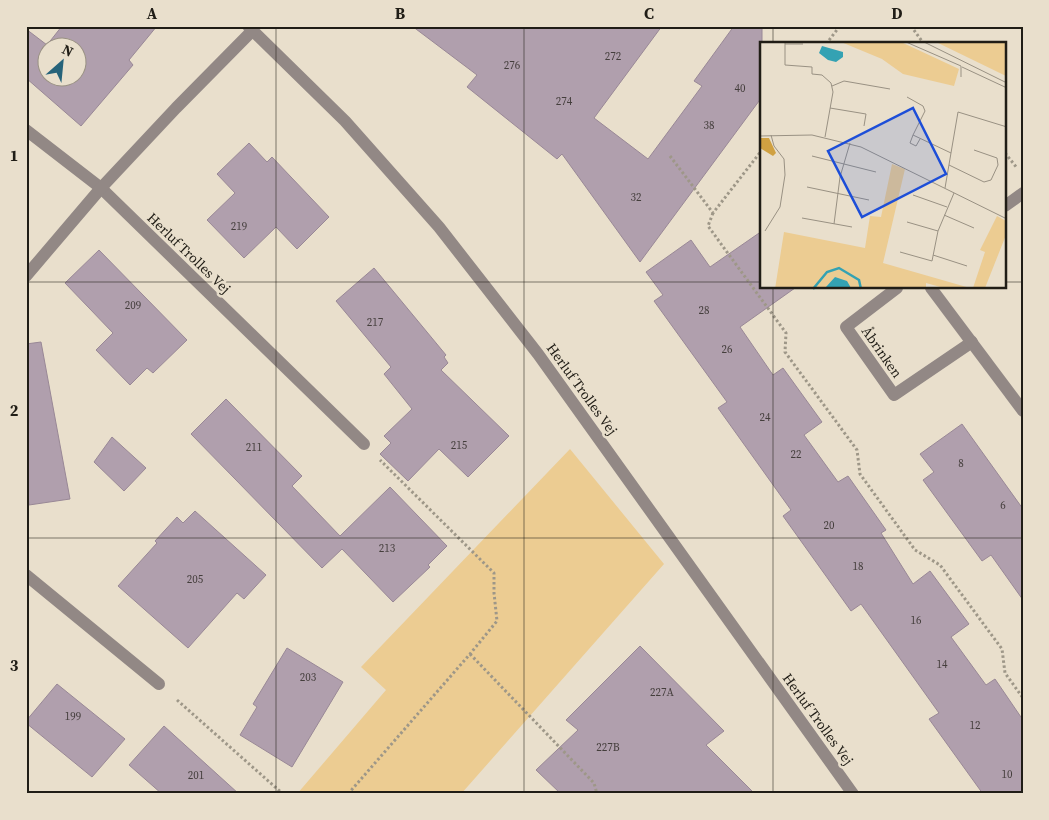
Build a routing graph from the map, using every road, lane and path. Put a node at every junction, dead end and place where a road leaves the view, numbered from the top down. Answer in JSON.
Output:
{"nodes":[{"id":1,"x":840,"y":26,"type":"edge"},
{"id":2,"x":911,"y":26,"type":"edge"},
{"id":3,"x":251,"y":28,"type":"edge"},
{"id":4,"x":828,"y":42,"type":"edge"},
{"id":5,"x":923,"y":42,"type":"edge"},
{"id":6,"x":26,"y":130,"type":"edge"},
{"id":7,"x":760,"y":153,"type":"edge"},
{"id":8,"x":1006,"y":154,"type":"edge"},
{"id":9,"x":670,"y":156,"type":"dead end"},
{"id":10,"x":1017,"y":168,"type":"dead end"},
{"id":11,"x":101,"y":188,"type":"junction"},
{"id":12,"x":1023,"y":193,"type":"edge"},
{"id":13,"x":1006,"y":205,"type":"edge"},
{"id":14,"x":713,"y":213,"type":"junction"},
{"id":15,"x":26,"y":276,"type":"edge"},
{"id":16,"x":896,"y":289,"type":"edge"},
{"id":17,"x":932,"y":289,"type":"edge"},
{"id":18,"x":972,"y":342,"type":"junction"},
{"id":19,"x":1023,"y":411,"type":"edge"},
{"id":20,"x":364,"y":444,"type":"joint"},
{"id":21,"x":26,"y":574,"type":"edge"},
{"id":22,"x":470,"y":654,"type":"junction"},
{"id":23,"x":159,"y":684,"type":"joint"},
{"id":24,"x":1023,"y":698,"type":"edge"},
{"id":25,"x":283,"y":794,"type":"edge"},
{"id":26,"x":348,"y":794,"type":"edge"},
{"id":27,"x":598,"y":794,"type":"edge"},
{"id":28,"x":853,"y":794,"type":"edge"}],
"edges":[{"from":1,"to":4,"type":"path"},
{"from":2,"to":5,"type":"path"},
{"from":3,"to":11,"type":"street","name":"Herluf Trolles Vej"},
{"from":3,"to":28,"type":"street","name":"Herluf Trolles Vej"},
{"from":6,"to":11,"type":"street","name":"Herluf Trolles Vej"},
{"from":7,"to":14,"type":"path"},
{"from":8,"to":10,"type":"path"},
{"from":9,"to":14,"type":"path"},
{"from":11,"to":15,"type":"street","name":"Herluf Trolles Vej"},
{"from":11,"to":20,"type":"street","name":"Herluf Trolles Vej"},
{"from":12,"to":13,"type":"street"},
{"from":14,"to":24,"type":"path"},
{"from":16,"to":18,"type":"street","name":"Åbrinken"},
{"from":17,"to":18,"type":"street"},
{"from":18,"to":19,"type":"street"},
{"from":20,"to":22,"type":"path"},
{"from":21,"to":23,"type":"street"},
{"from":22,"to":26,"type":"path"},
{"from":22,"to":27,"type":"path"},
{"from":23,"to":25,"type":"path"}]}
